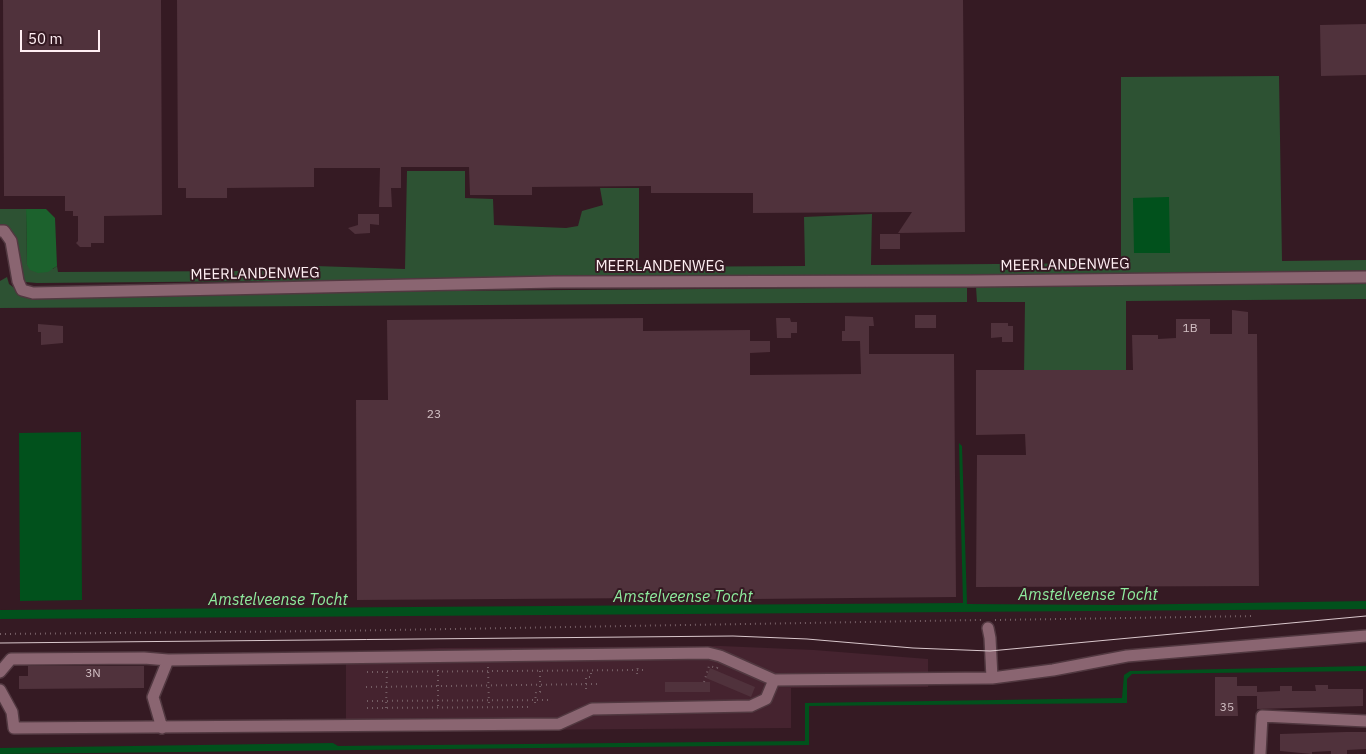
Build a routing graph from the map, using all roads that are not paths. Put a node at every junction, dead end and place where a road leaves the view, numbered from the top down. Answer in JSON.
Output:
{"nodes":[{"id":1,"x":0,"y":231,"type":"edge"},
{"id":2,"x":1366,"y":277,"type":"edge"},
{"id":3,"x":987,"y":623,"type":"road end"},
{"id":4,"x":1366,"y":636,"type":"edge"},
{"id":5,"x":168,"y":660,"type":"junction"},
{"id":6,"x":0,"y":672,"type":"edge"},
{"id":7,"x":992,"y":678,"type":"junction"},
{"id":8,"x":774,"y":680,"type":"junction"},
{"id":9,"x":0,"y":690,"type":"edge"},
{"id":10,"x":1366,"y":720,"type":"edge"},
{"id":11,"x":162,"y":728,"type":"junction"},
{"id":12,"x":1260,"y":754,"type":"edge"}],
"edges":[{"from":1,"to":2,"type":"street","name":"MEERLANDENWEG"},
{"from":3,"to":7,"type":"street"},
{"from":4,"to":7,"type":"street"},
{"from":5,"to":6,"type":"street"},
{"from":5,"to":8,"type":"street"},
{"from":5,"to":11,"type":"street"},
{"from":7,"to":8,"type":"street"},
{"from":8,"to":11,"type":"street"},
{"from":9,"to":11,"type":"street"},
{"from":10,"to":12,"type":"street"}]}
